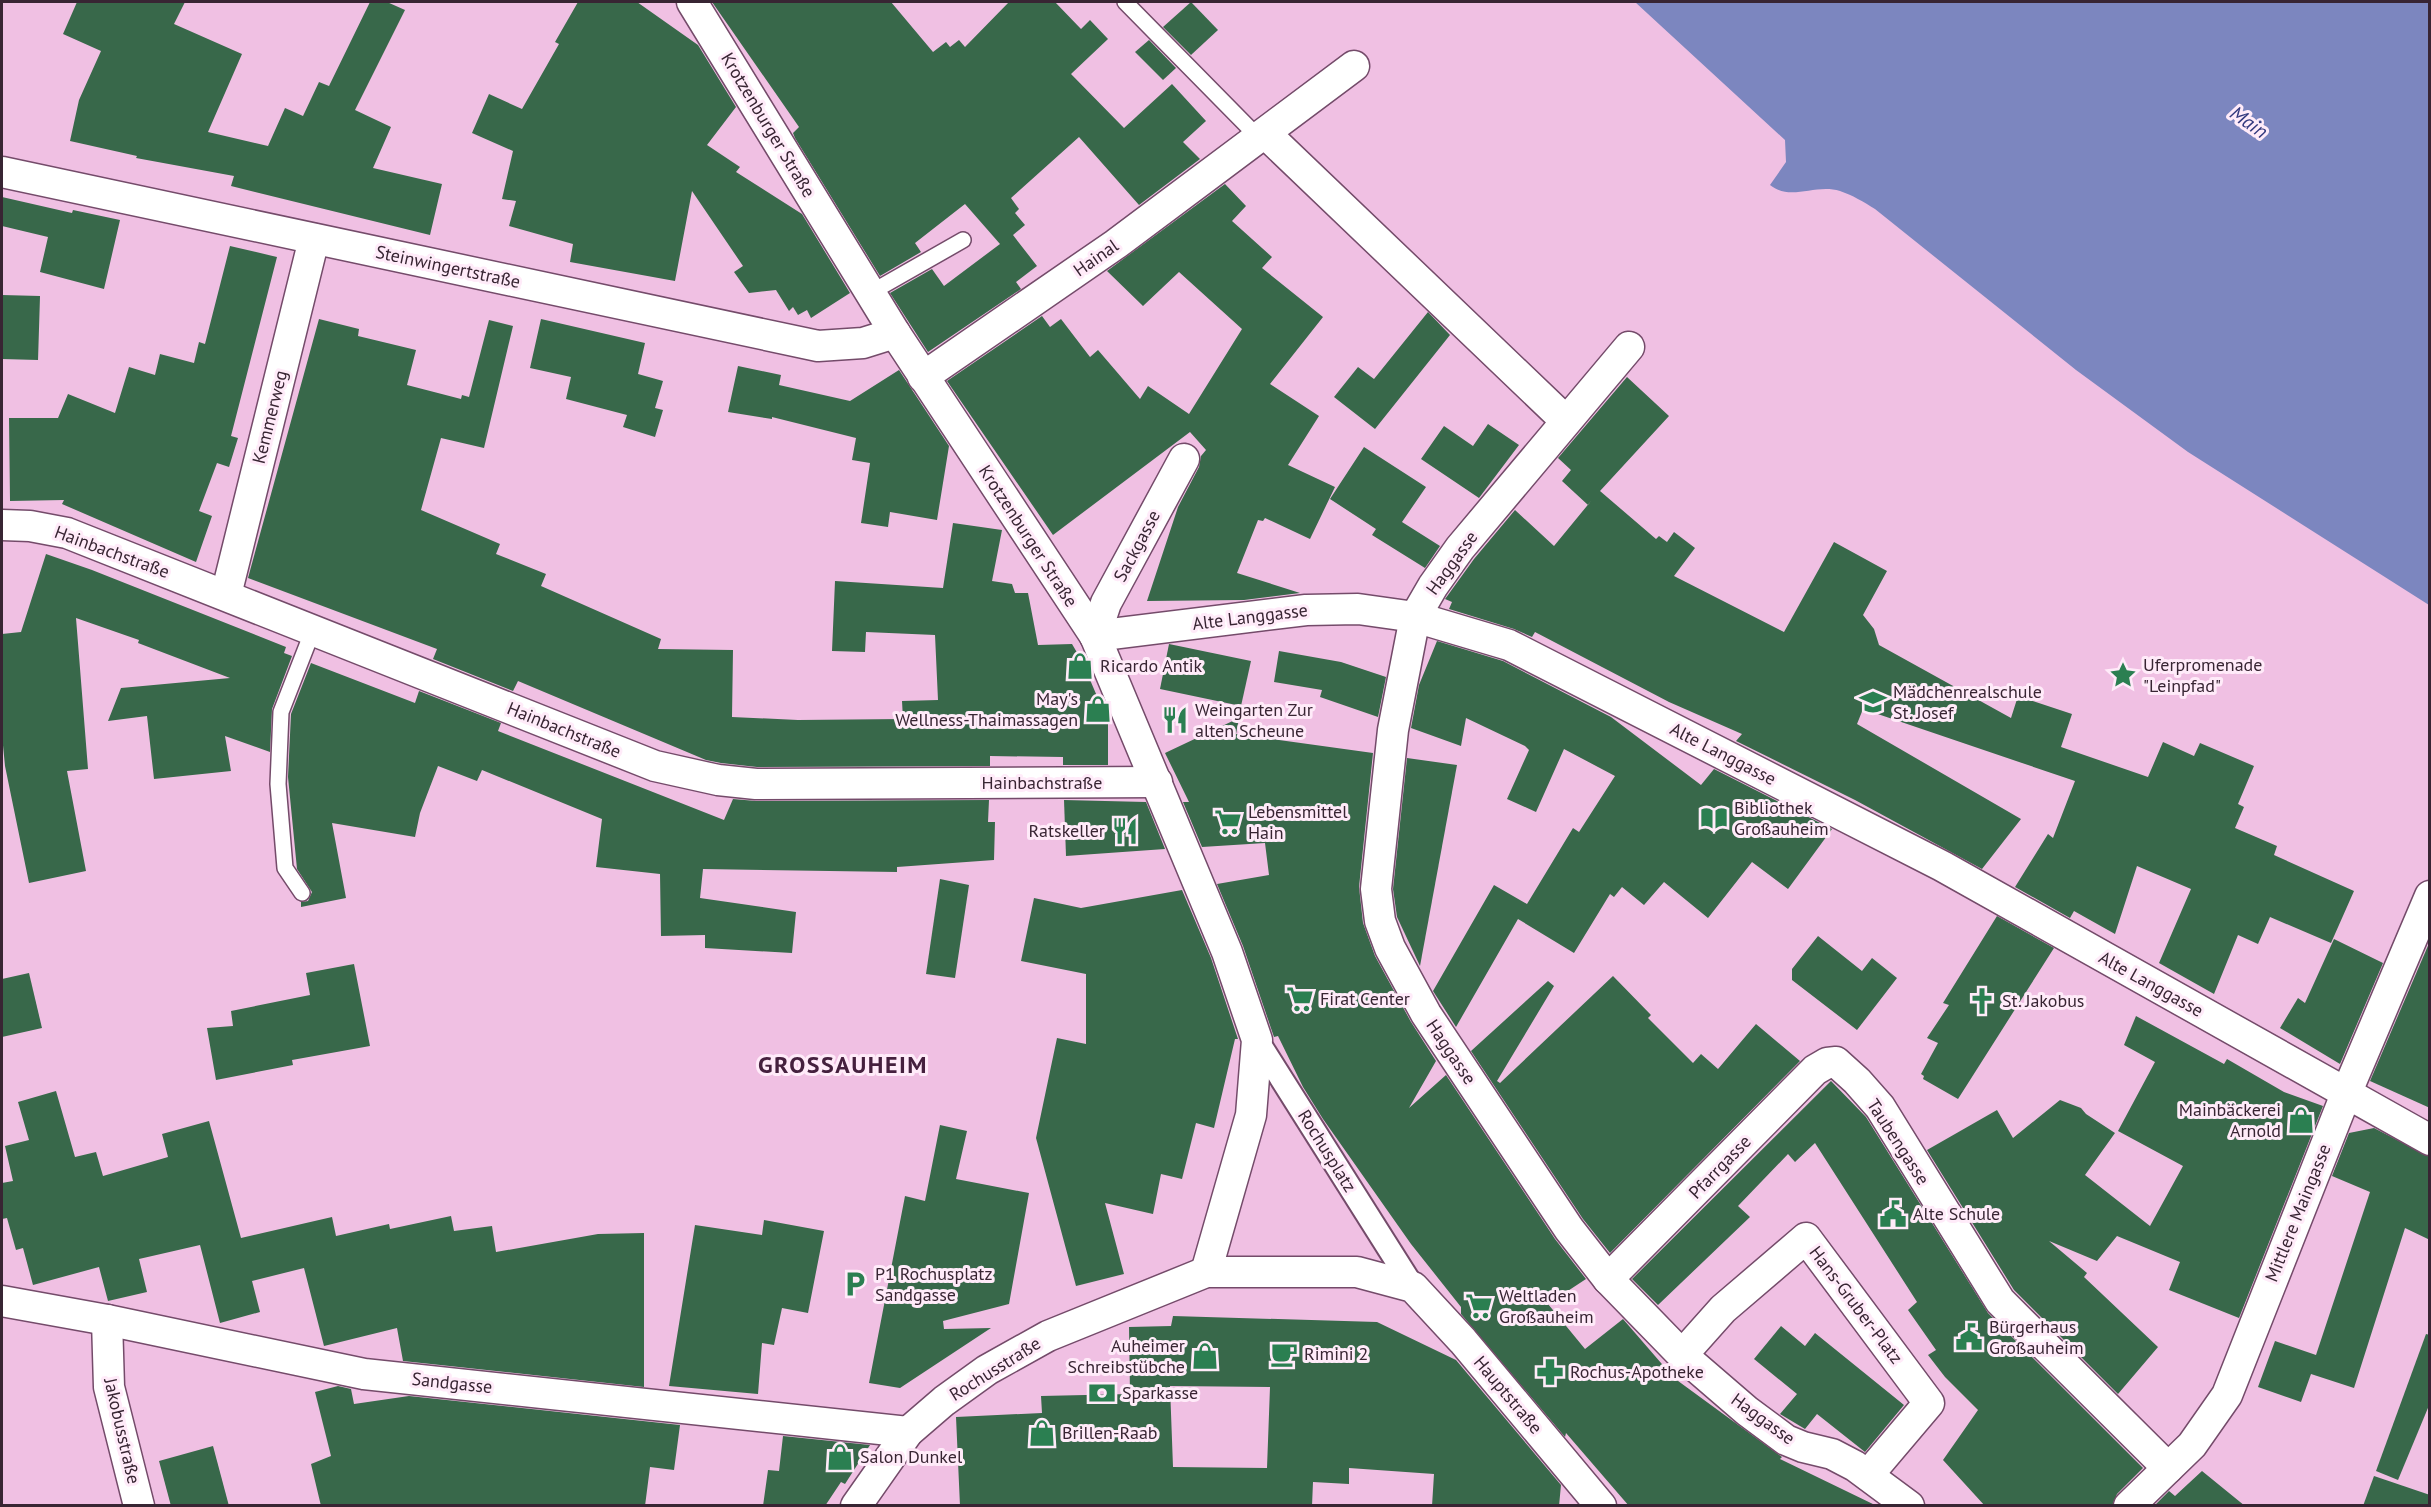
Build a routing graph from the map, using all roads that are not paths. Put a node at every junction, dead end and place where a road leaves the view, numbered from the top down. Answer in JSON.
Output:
{"nodes":[{"id":1,"x":692,"y":2,"type":"edge"},
{"id":2,"x":1125,"y":2,"type":"edge"},
{"id":3,"x":1354,"y":66,"type":"dead end"},
{"id":4,"x":1262,"y":136,"type":"junction"},
{"id":5,"x":2,"y":172,"type":"edge"},
{"id":6,"x":314,"y":239,"type":"junction"},
{"id":7,"x":963,"y":240,"type":"dead end"},
{"id":8,"x":870,"y":293,"type":"junction"},
{"id":9,"x":895,"y":333,"type":"junction"},
{"id":10,"x":1629,"y":347,"type":"dead end"},
{"id":11,"x":923,"y":377,"type":"junction"},
{"id":12,"x":1566,"y":421,"type":"junction"},
{"id":13,"x":1184,"y":459,"type":"dead end"},
{"id":14,"x":2,"y":525,"type":"edge"},
{"id":15,"x":226,"y":595,"type":"junction"},
{"id":16,"x":1415,"y":617,"type":"junction"},
{"id":17,"x":313,"y":630,"type":"junction"},
{"id":18,"x":1095,"y":636,"type":"junction"},
{"id":19,"x":1157,"y":782,"type":"junction"},
{"id":20,"x":302,"y":893,"type":"dead end"},
{"id":21,"x":2430,"y":896,"type":"edge"},
{"id":22,"x":1257,"y":1040,"type":"junction"},
{"id":23,"x":1836,"y":1062,"type":"joint"},
{"id":24,"x":2346,"y":1094,"type":"junction"},
{"id":25,"x":2430,"y":1140,"type":"edge"},
{"id":26,"x":1206,"y":1272,"type":"junction"},
{"id":27,"x":1608,"y":1279,"type":"junction"},
{"id":28,"x":1413,"y":1287,"type":"junction"},
{"id":29,"x":2,"y":1301,"type":"edge"},
{"id":30,"x":107,"y":1320,"type":"junction"},
{"id":31,"x":1682,"y":1355,"type":"junction"},
{"id":32,"x":909,"y":1432,"type":"junction"},
{"id":33,"x":2168,"y":1468,"type":"junction"},
{"id":34,"x":1868,"y":1475,"type":"junction"},
{"id":35,"x":140,"y":1506,"type":"edge"},
{"id":36,"x":856,"y":1506,"type":"edge"},
{"id":37,"x":1601,"y":1506,"type":"edge"},
{"id":38,"x":1909,"y":1506,"type":"edge"},
{"id":39,"x":2129,"y":1506,"type":"edge"}],
"edges":[{"from":1,"to":8,"type":"street","name":"Krotzenburger Straße"},
{"from":2,"to":4,"type":"lane"},
{"from":3,"to":4,"type":"street","name":"Hainal"},
{"from":4,"to":11,"type":"street","name":"Hainal"},
{"from":4,"to":12,"type":"street"},
{"from":5,"to":6,"type":"street","name":"Steinwingertstraße"},
{"from":6,"to":9,"type":"street","name":"Steinwingertstraße"},
{"from":6,"to":15,"type":"street","name":"Kemmerweg"},
{"from":7,"to":8,"type":"lane"},
{"from":8,"to":9,"type":"street","name":"Krotzenburger Straße"},
{"from":9,"to":11,"type":"street","name":"Krotzenburger Straße"},
{"from":10,"to":12,"type":"street","name":"Haggasse"},
{"from":11,"to":18,"type":"street","name":"Krotzenburger Straße"},
{"from":12,"to":16,"type":"street","name":"Haggasse"},
{"from":13,"to":18,"type":"street","name":"Sackgasse"},
{"from":14,"to":15,"type":"street","name":"Hainbachstraße"},
{"from":15,"to":17,"type":"street","name":"Hainbachstraße"},
{"from":16,"to":18,"type":"street","name":"Alte Langgasse"},
{"from":16,"to":24,"type":"street","name":"Alte Langgasse"},
{"from":16,"to":27,"type":"street","name":"Haggasse"},
{"from":17,"to":19,"type":"street","name":"Hainbachstraße"},
{"from":17,"to":20,"type":"lane"},
{"from":18,"to":19,"type":"street","name":"Krotzenburger Straße"},
{"from":19,"to":22,"type":"street","name":"Krotzenburger Straße"},
{"from":21,"to":24,"type":"street","name":"Mittlere Maingasse"},
{"from":22,"to":26,"type":"street"},
{"from":22,"to":28,"type":"street","name":"Rochusplatz"},
{"from":23,"to":27,"type":"street","name":"Pfarrgasse"},
{"from":23,"to":33,"type":"street","name":"Taubengasse"},
{"from":24,"to":25,"type":"street","name":"Alte Langgasse"},
{"from":24,"to":33,"type":"street","name":"Mittlere Maingasse"},
{"from":26,"to":28,"type":"street"},
{"from":26,"to":32,"type":"street","name":"Rochusstraße"},
{"from":27,"to":31,"type":"street","name":"Haggasse"},
{"from":28,"to":37,"type":"street","name":"Hauptstraße"},
{"from":29,"to":30,"type":"street","name":"Sandgasse"},
{"from":30,"to":32,"type":"street","name":"Sandgasse"},
{"from":30,"to":35,"type":"street","name":"Jakobusstraße"},
{"from":31,"to":34,"type":"street","name":"Haggasse"},
{"from":31,"to":34,"type":"street","name":"Hans-Gruber-Platz"},
{"from":32,"to":36,"type":"street","name":"Rochusstraße"},
{"from":33,"to":39,"type":"street","name":"Mittlere Maingasse"},
{"from":34,"to":38,"type":"street","name":"Haggasse"}]}
